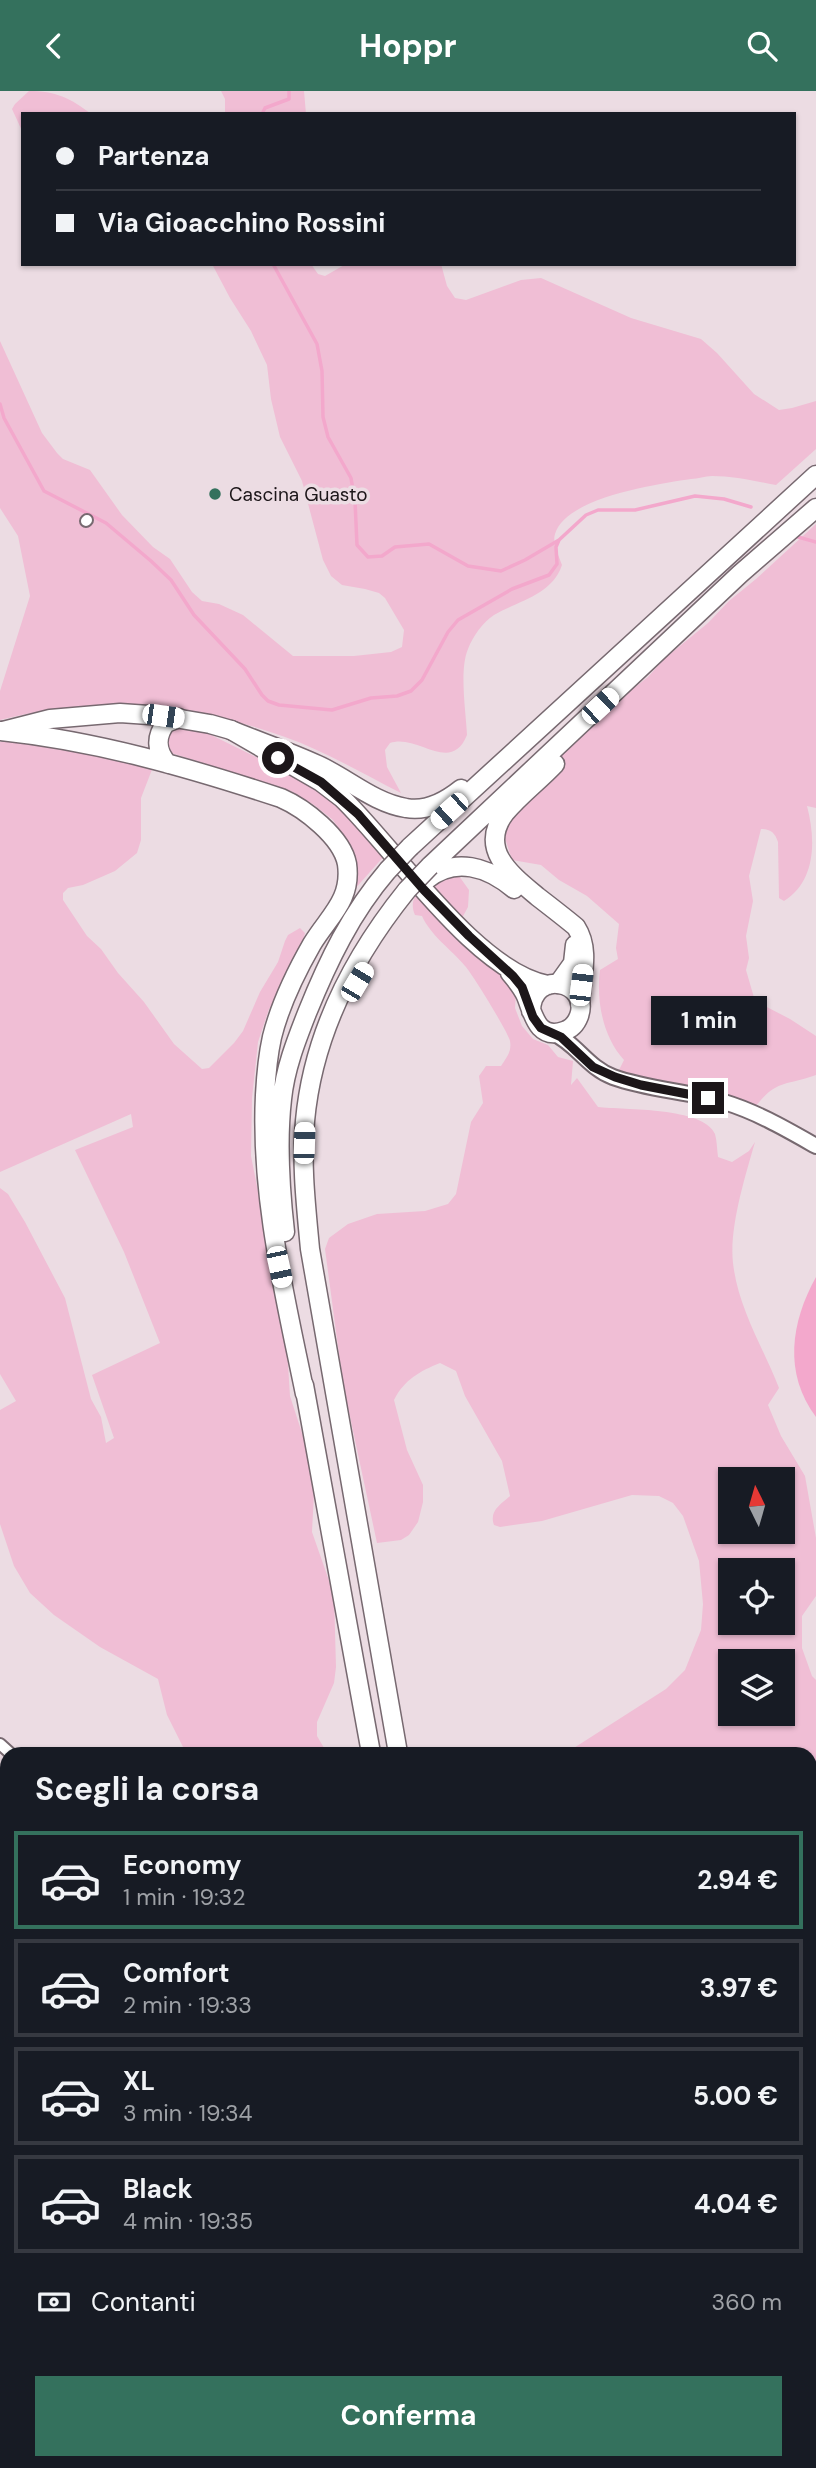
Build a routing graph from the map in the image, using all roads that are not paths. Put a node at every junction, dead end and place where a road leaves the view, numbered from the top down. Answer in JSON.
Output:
{"nodes":[{"id":1,"x":816,"y":475,"type":"edge"},
{"id":2,"x":816,"y":508,"type":"edge"},
{"id":3,"x":684,"y":598,"type":"junction"},
{"id":4,"x":638,"y":670,"type":"junction"},
{"id":5,"x":179,"y":718,"type":"junction"},
{"id":6,"x":231,"y":730,"type":"junction"},
{"id":7,"x":1,"y":731,"type":"edge"},
{"id":8,"x":168,"y":764,"type":"junction"},
{"id":9,"x":428,"y":873,"type":"junction"},
{"id":10,"x":504,"y":966,"type":"junction"},
{"id":11,"x":553,"y":984,"type":"junction"},
{"id":12,"x":531,"y":1011,"type":"junction"},
{"id":13,"x":579,"y":1012,"type":"junction"},
{"id":14,"x":553,"y":1033,"type":"junction"},
{"id":15,"x":593,"y":1067,"type":"junction"},
{"id":16,"x":816,"y":1146,"type":"edge"},
{"id":17,"x":305,"y":1394,"type":"junction"},
{"id":18,"x":370,"y":1747,"type":"edge"},
{"id":19,"x":397,"y":1747,"type":"edge"}],
"edges":[{"from":1,"to":3,"type":"main road"},
{"from":2,"to":4,"type":"main road"},
{"from":3,"to":6,"type":"main road"},
{"from":3,"to":17,"type":"main road","bridge":true},
{"from":4,"to":9,"type":"main road"},
{"from":4,"to":13,"type":"main road"},
{"from":5,"to":6,"type":"main road"},
{"from":5,"to":7,"type":"main road"},
{"from":5,"to":8,"type":"main road"},
{"from":6,"to":10,"type":"main road"},
{"from":7,"to":8,"type":"main road"},
{"from":8,"to":17,"type":"main road"},
{"from":9,"to":11,"type":"main road"},
{"from":9,"to":19,"type":"main road","bridge":true},
{"from":10,"to":11,"type":"main road"},
{"from":10,"to":12,"type":"main road"},
{"from":11,"to":12,"type":"main road"},
{"from":11,"to":13,"type":"main road"},
{"from":12,"to":14,"type":"main road"},
{"from":13,"to":14,"type":"main road"},
{"from":13,"to":15,"type":"street"},
{"from":14,"to":15,"type":"street"},
{"from":15,"to":16,"type":"street"},
{"from":17,"to":18,"type":"main road"}]}
